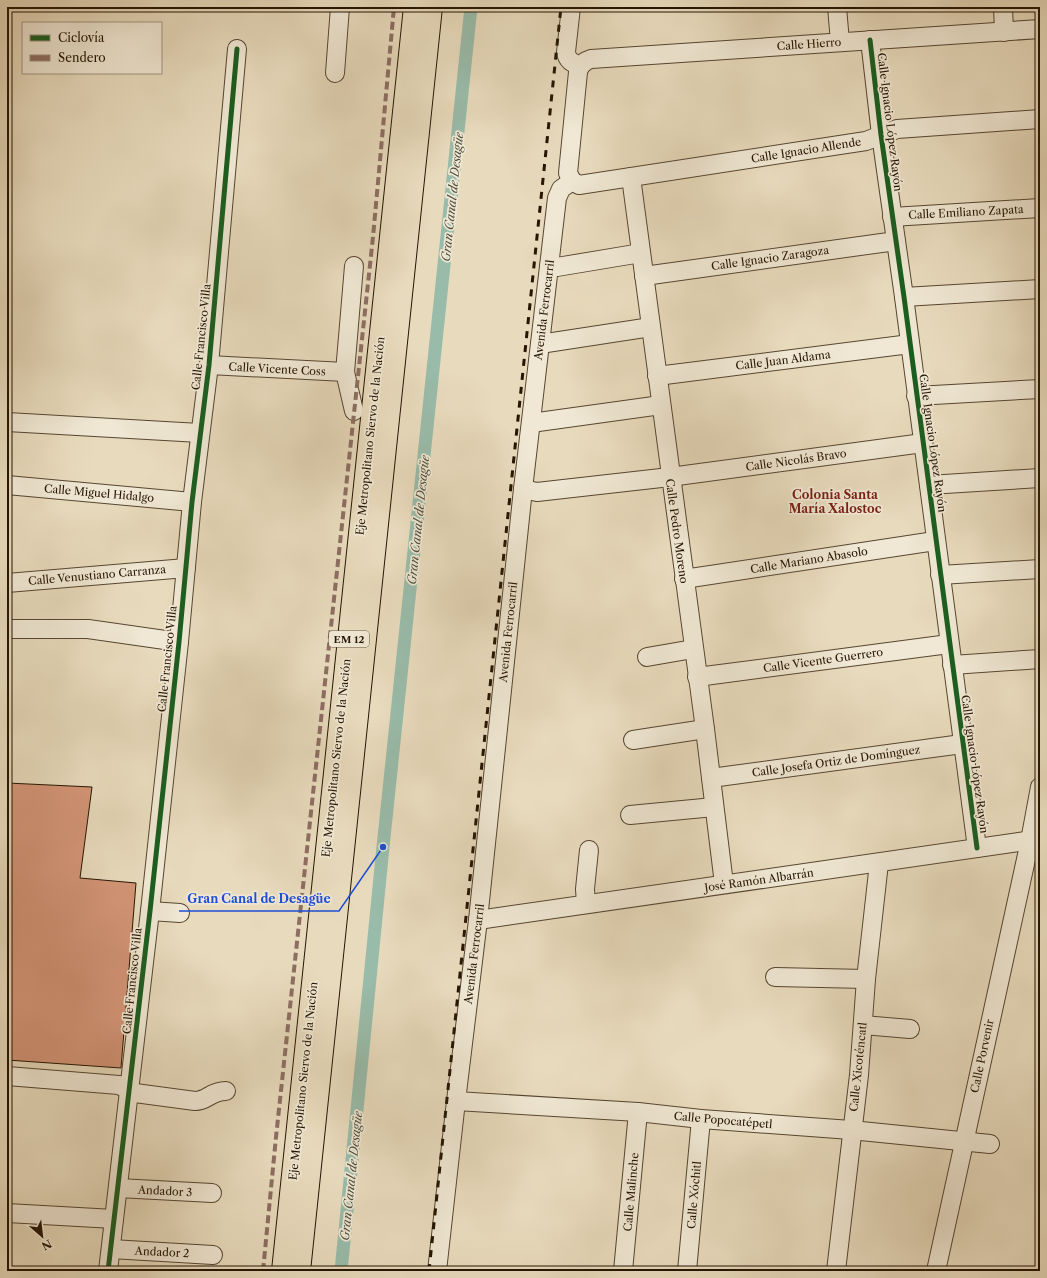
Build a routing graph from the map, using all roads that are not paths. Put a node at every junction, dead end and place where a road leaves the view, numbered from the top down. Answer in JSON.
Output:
{"nodes":[{"id":1,"x":340,"y":7,"type":"edge"},
{"id":2,"x":415,"y":7,"type":"edge"},
{"id":3,"x":431,"y":7,"type":"edge"},
{"id":4,"x":571,"y":7,"type":"edge"},
{"id":5,"x":837,"y":7,"type":"edge"},
{"id":6,"x":1003,"y":7,"type":"edge"},
{"id":7,"x":1040,"y":29,"type":"edge"},
{"id":8,"x":1004,"y":32,"type":"junction"},
{"id":9,"x":870,"y":40,"type":"junction"},
{"id":10,"x":840,"y":42,"type":"junction"},
{"id":11,"x":237,"y":49,"type":"dead end"},
{"id":12,"x":580,"y":66,"type":"junction"},
{"id":13,"x":335,"y":73,"type":"dead end"},
{"id":14,"x":1040,"y":119,"type":"edge"},
{"id":15,"x":880,"y":135,"type":"junction"},
{"id":16,"x":631,"y":177,"type":"junction"},
{"id":17,"x":572,"y":181,"type":"junction"},
{"id":18,"x":1040,"y":208,"type":"edge"},
{"id":19,"x":892,"y":216,"type":"junction"},
{"id":20,"x":896,"y":241,"type":"junction"},
{"id":21,"x":640,"y":254,"type":"junction"},
{"id":22,"x":354,"y":266,"type":"dead end"},
{"id":23,"x":549,"y":266,"type":"junction"},
{"id":24,"x":644,"y":276,"type":"junction"},
{"id":25,"x":1040,"y":289,"type":"edge"},
{"id":26,"x":904,"y":297,"type":"junction"},
{"id":27,"x":652,"y":327,"type":"junction"},
{"id":28,"x":540,"y":344,"type":"junction"},
{"id":29,"x":910,"y":344,"type":"junction"},
{"id":30,"x":209,"y":365,"type":"junction"},
{"id":31,"x":345,"y":372,"type":"junction"},
{"id":32,"x":657,"y":376,"type":"junction"},
{"id":33,"x":1040,"y":389,"type":"edge"},
{"id":34,"x":916,"y":396,"type":"junction"},
{"id":35,"x":661,"y":405,"type":"junction"},
{"id":36,"x":354,"y":411,"type":"dead end"},
{"id":37,"x":7,"y":422,"type":"edge"},
{"id":38,"x":531,"y":422,"type":"junction"},
{"id":39,"x":200,"y":433,"type":"junction"},
{"id":40,"x":923,"y":443,"type":"junction"},
{"id":41,"x":670,"y":477,"type":"junction"},
{"id":42,"x":1040,"y":478,"type":"edge"},
{"id":43,"x":7,"y":485,"type":"edge"},
{"id":44,"x":929,"y":485,"type":"junction"},
{"id":45,"x":523,"y":489,"type":"junction"},
{"id":46,"x":192,"y":502,"type":"junction"},
{"id":47,"x":935,"y":541,"type":"junction"},
{"id":48,"x":186,"y":568,"type":"junction"},
{"id":49,"x":1040,"y":569,"type":"edge"},
{"id":50,"x":940,"y":574,"type":"junction"},
{"id":51,"x":684,"y":579,"type":"junction"},
{"id":52,"x":7,"y":583,"type":"edge"},
{"id":53,"x":7,"y":629,"type":"edge"},
{"id":54,"x":179,"y":642,"type":"junction"},
{"id":55,"x":949,"y":644,"type":"junction"},
{"id":56,"x":693,"y":649,"type":"junction"},
{"id":57,"x":647,"y":657,"type":"dead end"},
{"id":58,"x":1040,"y":659,"type":"edge"},
{"id":59,"x":952,"y":665,"type":"junction"},
{"id":60,"x":697,"y":677,"type":"junction"},
{"id":61,"x":705,"y":729,"type":"junction"},
{"id":62,"x":633,"y":740,"type":"dead end"},
{"id":63,"x":962,"y":744,"type":"junction"},
{"id":64,"x":711,"y":778,"type":"junction"},
{"id":65,"x":1040,"y":787,"type":"edge"},
{"id":66,"x":714,"y":806,"type":"junction"},
{"id":67,"x":630,"y":815,"type":"dead end"},
{"id":68,"x":1035,"y":840,"type":"edge"},
{"id":69,"x":977,"y":848,"type":"junction"},
{"id":70,"x":589,"y":850,"type":"dead end"},
{"id":71,"x":879,"y":863,"type":"junction"},
{"id":72,"x":724,"y":884,"type":"junction"},
{"id":73,"x":586,"y":904,"type":"junction"},
{"id":74,"x":150,"y":911,"type":"junction"},
{"id":75,"x":180,"y":914,"type":"dead end"},
{"id":76,"x":478,"y":920,"type":"junction"},
{"id":77,"x":775,"y":977,"type":"dead end"},
{"id":78,"x":866,"y":979,"type":"junction"},
{"id":79,"x":863,"y":1025,"type":"junction"},
{"id":80,"x":910,"y":1029,"type":"dead end"},
{"id":81,"x":7,"y":1076,"type":"edge"},
{"id":82,"x":130,"y":1090,"type":"junction"},
{"id":83,"x":226,"y":1091,"type":"dead end"},
{"id":84,"x":456,"y":1101,"type":"junction"},
{"id":85,"x":638,"y":1112,"type":"junction"},
{"id":86,"x":701,"y":1119,"type":"junction"},
{"id":87,"x":851,"y":1130,"type":"junction"},
{"id":88,"x":963,"y":1141,"type":"junction"},
{"id":89,"x":990,"y":1144,"type":"dead end"},
{"id":90,"x":118,"y":1188,"type":"junction"},
{"id":91,"x":212,"y":1193,"type":"dead end"},
{"id":92,"x":7,"y":1213,"type":"edge"},
{"id":93,"x":114,"y":1219,"type":"junction"},
{"id":94,"x":111,"y":1249,"type":"junction"},
{"id":95,"x":213,"y":1255,"type":"dead end"},
{"id":96,"x":108,"y":1271,"type":"edge"},
{"id":97,"x":283,"y":1271,"type":"edge"},
{"id":98,"x":299,"y":1271,"type":"edge"},
{"id":99,"x":437,"y":1271,"type":"edge"},
{"id":100,"x":623,"y":1271,"type":"edge"},
{"id":101,"x":687,"y":1271,"type":"edge"},
{"id":102,"x":836,"y":1271,"type":"edge"},
{"id":103,"x":936,"y":1271,"type":"edge"}],
"edges":[{"from":1,"to":13,"type":"street"},
{"from":2,"to":97,"type":"highway","name":"Eje Metropolitano Siervo de la Nación","number":"EM 12"},
{"from":3,"to":98,"type":"highway","name":"Eje Metropolitano Siervo de la Nación","number":"EM 12"},
{"from":4,"to":12,"type":"street"},
{"from":5,"to":10,"type":"street"},
{"from":6,"to":8,"type":"street"},
{"from":7,"to":8,"type":"street","name":"Calle Hierro"},
{"from":8,"to":9,"type":"street","name":"Calle Hierro"},
{"from":9,"to":10,"type":"street","name":"Calle Hierro"},
{"from":9,"to":15,"type":"street","name":"Calle Ignacio López Rayón"},
{"from":10,"to":12,"type":"street","name":"Calle Hierro"},
{"from":11,"to":30,"type":"street","name":"Calle Francisco Villa"},
{"from":12,"to":17,"type":"street"},
{"from":14,"to":15,"type":"street","name":"Calle Ignacio Allende"},
{"from":15,"to":16,"type":"street","name":"Calle Ignacio Allende"},
{"from":15,"to":19,"type":"street","name":"Calle Ignacio López Rayón"},
{"from":16,"to":17,"type":"street","name":"Calle Ignacio Allende"},
{"from":16,"to":21,"type":"street","name":"Calle Pedro Moreno"},
{"from":17,"to":23,"type":"street","name":"Avenida Ferrocarril"},
{"from":18,"to":19,"type":"street","name":"Calle Emiliano Zapata"},
{"from":19,"to":20,"type":"street","name":"Calle Ignacio López Rayón"},
{"from":20,"to":24,"type":"street","name":"Calle Ignacio Zaragoza"},
{"from":20,"to":26,"type":"street","name":"Calle Ignacio López Rayón"},
{"from":21,"to":23,"type":"street"},
{"from":21,"to":24,"type":"street","name":"Calle Pedro Moreno"},
{"from":22,"to":31,"type":"street"},
{"from":23,"to":28,"type":"street","name":"Avenida Ferrocarril"},
{"from":24,"to":27,"type":"street","name":"Calle Pedro Moreno"},
{"from":25,"to":26,"type":"street"},
{"from":26,"to":29,"type":"street","name":"Calle Ignacio López Rayón"},
{"from":27,"to":28,"type":"street"},
{"from":27,"to":32,"type":"street","name":"Calle Pedro Moreno"},
{"from":28,"to":38,"type":"street","name":"Avenida Ferrocarril"},
{"from":29,"to":32,"type":"street","name":"Calle Juan Aldama"},
{"from":29,"to":34,"type":"street","name":"Calle Ignacio López Rayón"},
{"from":30,"to":31,"type":"street","name":"Calle Vicente Coss"},
{"from":30,"to":39,"type":"street","name":"Calle Francisco Villa"},
{"from":31,"to":36,"type":"street"},
{"from":32,"to":35,"type":"street","name":"Calle Pedro Moreno"},
{"from":33,"to":34,"type":"street"},
{"from":34,"to":40,"type":"street","name":"Calle Ignacio López Rayón"},
{"from":35,"to":38,"type":"street"},
{"from":35,"to":41,"type":"street","name":"Calle Pedro Moreno"},
{"from":37,"to":39,"type":"street"},
{"from":38,"to":45,"type":"street","name":"Avenida Ferrocarril"},
{"from":39,"to":46,"type":"street","name":"Calle Francisco Villa"},
{"from":40,"to":41,"type":"street","name":"Calle Nicolás Bravo"},
{"from":40,"to":44,"type":"street","name":"Calle Ignacio López Rayón"},
{"from":41,"to":45,"type":"street","name":"Calle Nicolás Bravo"},
{"from":41,"to":51,"type":"street","name":"Calle Pedro Moreno"},
{"from":42,"to":44,"type":"street"},
{"from":43,"to":46,"type":"street","name":"Calle Miguel Hidalgo"},
{"from":44,"to":47,"type":"street","name":"Calle Ignacio López Rayón"},
{"from":45,"to":76,"type":"street","name":"Avenida Ferrocarril"},
{"from":46,"to":48,"type":"street","name":"Calle Francisco Villa"},
{"from":47,"to":50,"type":"street","name":"Calle Ignacio López Rayón"},
{"from":47,"to":51,"type":"street","name":"Calle Mariano Abasolo"},
{"from":48,"to":52,"type":"street","name":"Calle Venustiano Carranza"},
{"from":48,"to":54,"type":"street","name":"Calle Francisco Villa"},
{"from":49,"to":50,"type":"street"},
{"from":50,"to":55,"type":"street","name":"Calle Ignacio López Rayón"},
{"from":51,"to":56,"type":"street","name":"Calle Pedro Moreno"},
{"from":53,"to":54,"type":"street"},
{"from":54,"to":74,"type":"street","name":"Calle Francisco Villa"},
{"from":55,"to":59,"type":"street","name":"Calle Ignacio López Rayón"},
{"from":55,"to":60,"type":"street","name":"Calle Vicente Guerrero"},
{"from":56,"to":57,"type":"street"},
{"from":56,"to":60,"type":"street","name":"Calle Pedro Moreno"},
{"from":58,"to":59,"type":"street"},
{"from":59,"to":63,"type":"street","name":"Calle Ignacio López Rayón"},
{"from":60,"to":61,"type":"street","name":"Calle Pedro Moreno"},
{"from":61,"to":62,"type":"street"},
{"from":61,"to":64,"type":"street","name":"Calle Pedro Moreno"},
{"from":63,"to":64,"type":"street","name":"Calle Josefa Ortiz de Domínguez"},
{"from":63,"to":69,"type":"street","name":"Calle Ignacio López Rayón"},
{"from":64,"to":66,"type":"street","name":"Calle Pedro Moreno"},
{"from":65,"to":68,"type":"street","name":"Calle Porvenir"},
{"from":66,"to":67,"type":"street"},
{"from":66,"to":72,"type":"street","name":"Calle Pedro Moreno"},
{"from":68,"to":69,"type":"street","name":"José Ramón Albarrán"},
{"from":68,"to":88,"type":"street","name":"Calle Porvenir"},
{"from":69,"to":71,"type":"street","name":"José Ramón Albarrán"},
{"from":70,"to":73,"type":"street"},
{"from":71,"to":72,"type":"street","name":"José Ramón Albarrán"},
{"from":71,"to":78,"type":"street","name":"Calle Xicoténcatl"},
{"from":72,"to":73,"type":"street","name":"José Ramón Albarrán"},
{"from":73,"to":76,"type":"street","name":"José Ramón Albarrán"},
{"from":74,"to":75,"type":"street"},
{"from":74,"to":82,"type":"street","name":"Calle Francisco Villa"},
{"from":76,"to":84,"type":"street","name":"Avenida Ferrocarril"},
{"from":77,"to":78,"type":"street"},
{"from":78,"to":79,"type":"street","name":"Calle Xicoténcatl"},
{"from":79,"to":80,"type":"street"},
{"from":79,"to":87,"type":"street","name":"Calle Xicoténcatl"},
{"from":81,"to":82,"type":"street"},
{"from":82,"to":83,"type":"street"},
{"from":82,"to":90,"type":"street","name":"Calle Francisco Villa"},
{"from":84,"to":85,"type":"street","name":"Calle Popocatépetl"},
{"from":84,"to":99,"type":"street","name":"Avenida Ferrocarril"},
{"from":85,"to":86,"type":"street","name":"Calle Popocatépetl"},
{"from":85,"to":100,"type":"street","name":"Calle Malinche"},
{"from":86,"to":87,"type":"street","name":"Calle Popocatépetl"},
{"from":86,"to":101,"type":"street","name":"Calle Xóchitl"},
{"from":87,"to":88,"type":"street","name":"Calle Popocatépetl"},
{"from":87,"to":102,"type":"street","name":"Calle Xicoténcatl"},
{"from":88,"to":89,"type":"street","name":"Calle Popocatépetl"},
{"from":88,"to":103,"type":"street","name":"Calle Porvenir"},
{"from":90,"to":91,"type":"street","name":"Andador 3"},
{"from":90,"to":93,"type":"street","name":"Calle Francisco Villa"},
{"from":92,"to":93,"type":"street"},
{"from":93,"to":94,"type":"street","name":"Calle Francisco Villa"},
{"from":94,"to":95,"type":"street","name":"Andador 2"},
{"from":94,"to":96,"type":"street","name":"Calle Francisco Villa"}]}
